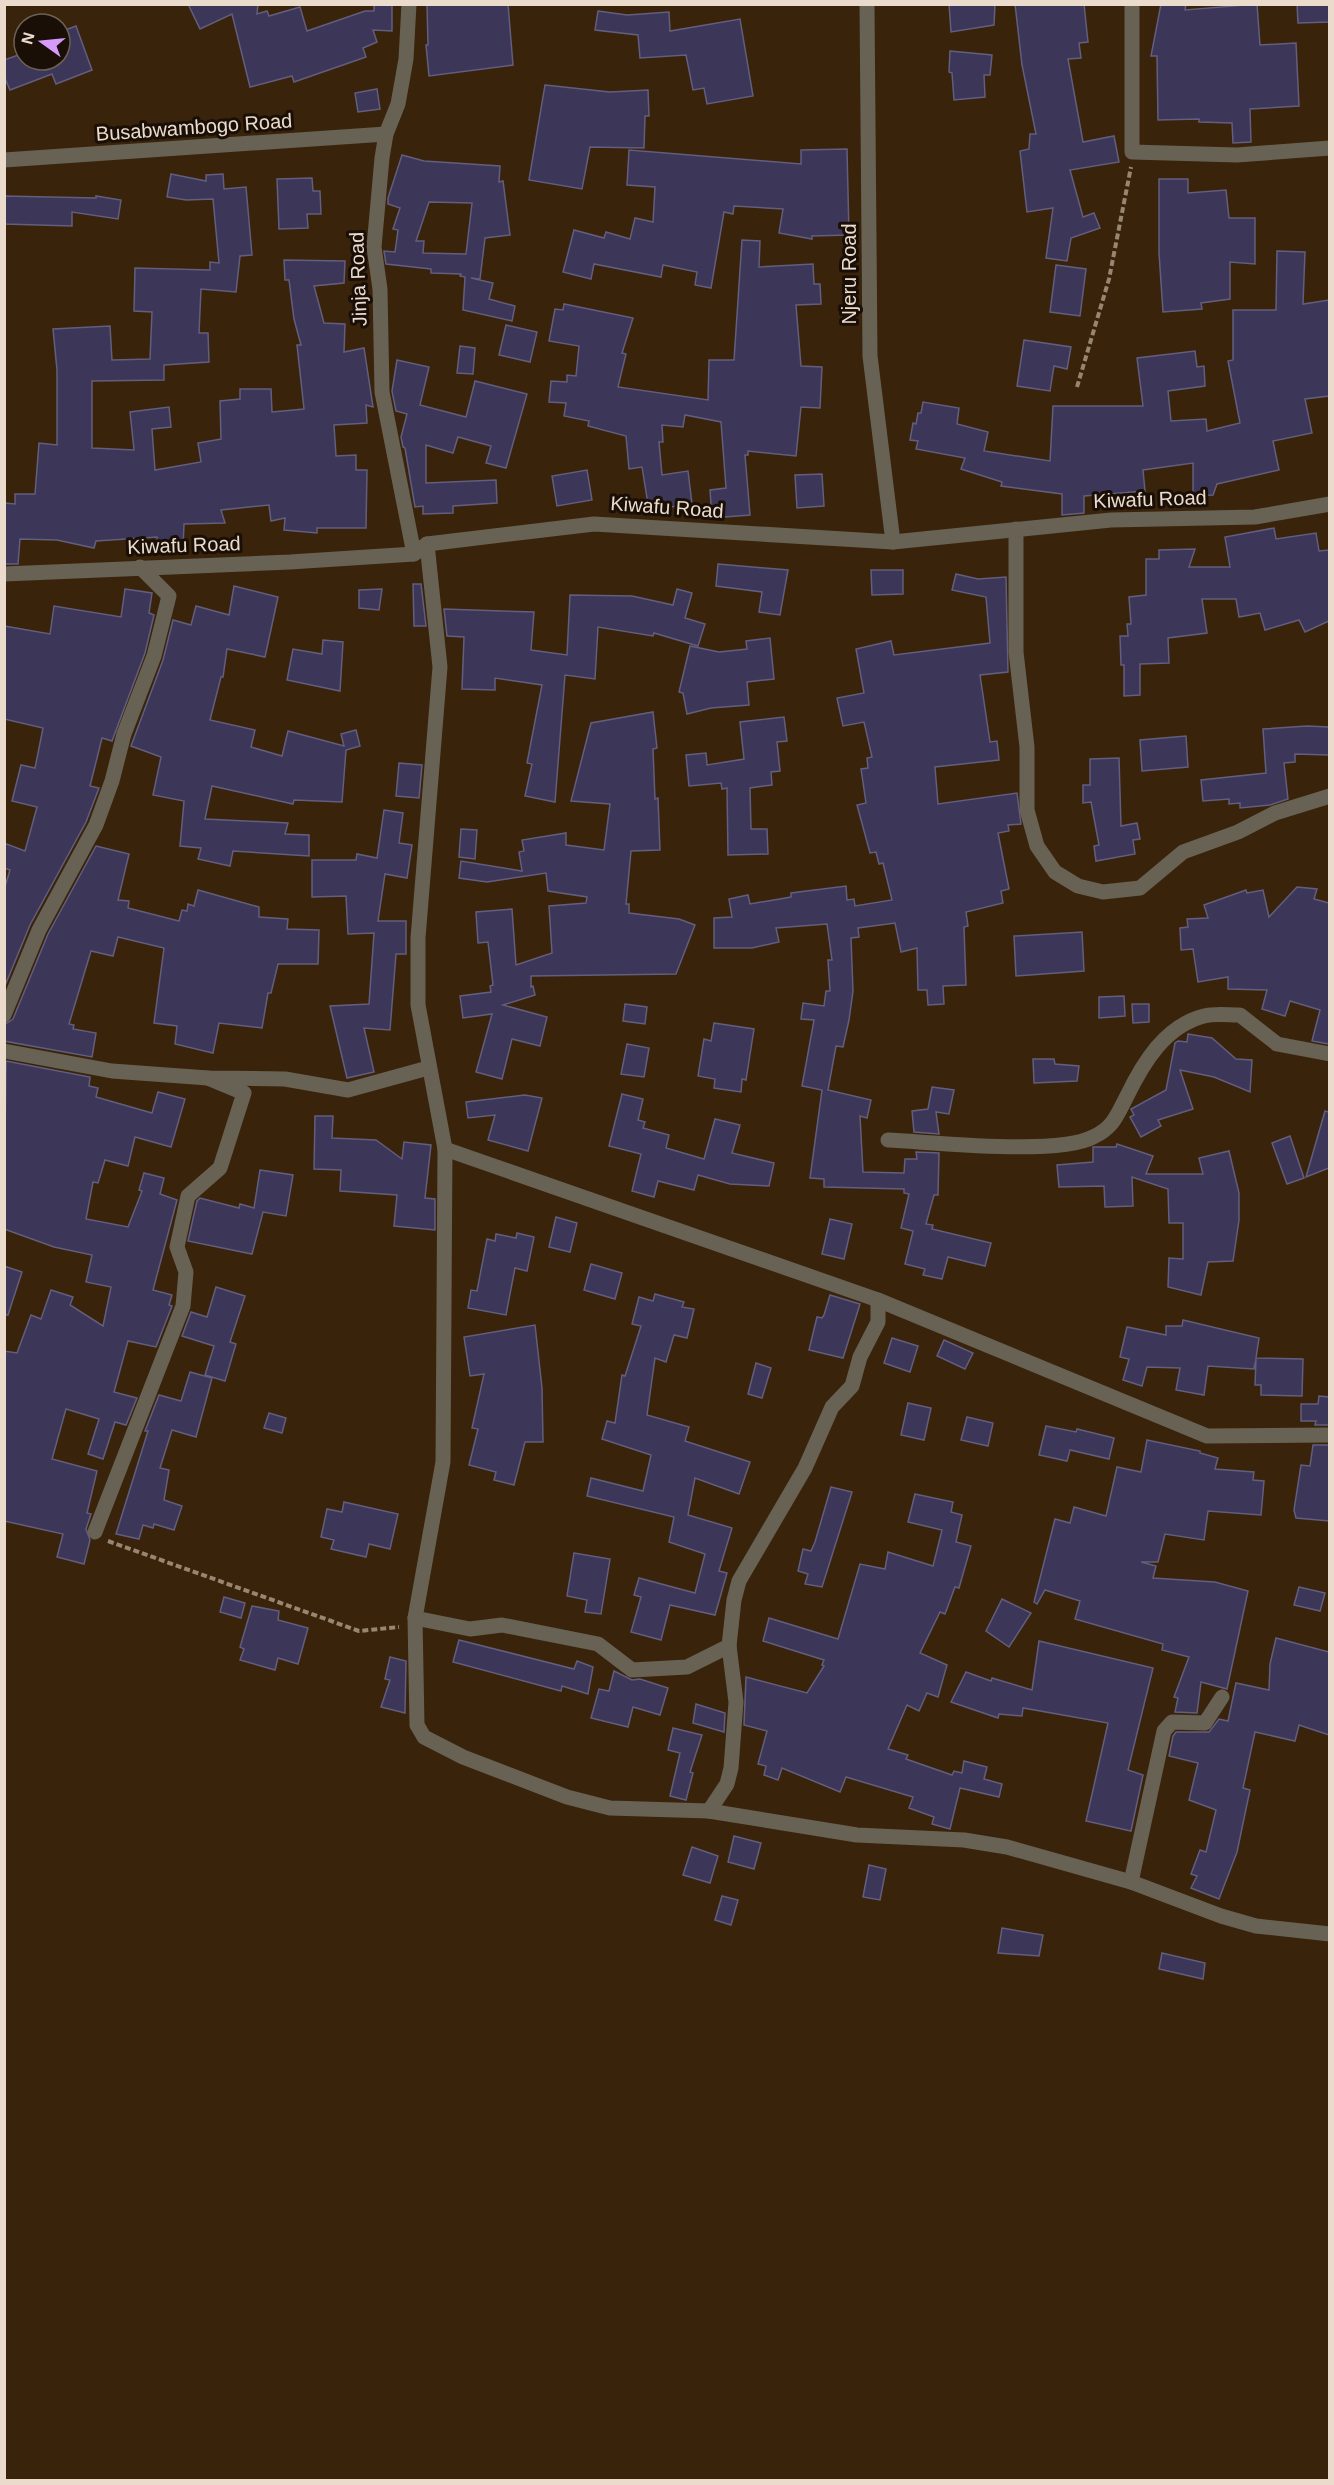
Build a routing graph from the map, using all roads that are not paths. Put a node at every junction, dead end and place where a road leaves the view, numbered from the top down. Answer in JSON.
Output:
{"nodes":[{"id":1,"x":409,"y":4,"type":"edge"},
{"id":2,"x":867,"y":4,"type":"edge"},
{"id":3,"x":1132,"y":4,"type":"edge"},
{"id":4,"x":386,"y":134,"type":"junction"},
{"id":5,"x":1329,"y":148,"type":"edge"},
{"id":6,"x":4,"y":160,"type":"edge"},
{"id":7,"x":1329,"y":504,"type":"edge"},
{"id":8,"x":1016,"y":529,"type":"junction"},
{"id":9,"x":893,"y":542,"type":"junction"},
{"id":10,"x":428,"y":544,"type":"junction"},
{"id":11,"x":414,"y":554,"type":"junction"},
{"id":12,"x":140,"y":567,"type":"junction"},
{"id":13,"x":4,"y":574,"type":"edge"},
{"id":14,"x":1329,"y":796,"type":"edge"},
{"id":15,"x":4,"y":1016,"type":"edge"},
{"id":16,"x":4,"y":1051,"type":"edge"},
{"id":17,"x":1329,"y":1054,"type":"edge"},
{"id":18,"x":428,"y":1068,"type":"junction"},
{"id":19,"x":208,"y":1078,"type":"junction"},
{"id":20,"x":888,"y":1140,"type":"dead end"},
{"id":21,"x":445,"y":1149,"type":"junction"},
{"id":22,"x":878,"y":1300,"type":"junction"},
{"id":23,"x":1329,"y":1435,"type":"edge"},
{"id":24,"x":94,"y":1532,"type":"road end"},
{"id":25,"x":415,"y":1618,"type":"junction"},
{"id":26,"x":729,"y":1646,"type":"junction"},
{"id":27,"x":1222,"y":1697,"type":"dead end"},
{"id":28,"x":709,"y":1811,"type":"junction"},
{"id":29,"x":1131,"y":1882,"type":"junction"},
{"id":30,"x":1329,"y":1934,"type":"edge"}],
"edges":[{"from":1,"to":4,"type":"street","name":"Jinja Road"},
{"from":2,"to":9,"type":"street","name":"Njeru Road"},
{"from":3,"to":5,"type":"street"},
{"from":4,"to":6,"type":"street","name":"Busabwambogo Road"},
{"from":4,"to":11,"type":"street","name":"Jinja Road"},
{"from":7,"to":8,"type":"street","name":"Kiwafu Road"},
{"from":8,"to":9,"type":"street","name":"Kiwafu Road"},
{"from":8,"to":14,"type":"street"},
{"from":9,"to":10,"type":"street","name":"Kiwafu Road"},
{"from":10,"to":11,"type":"street","name":"Kiwafu Road"},
{"from":10,"to":18,"type":"street"},
{"from":11,"to":12,"type":"street","name":"Kiwafu Road"},
{"from":12,"to":13,"type":"street","name":"Kiwafu Road"},
{"from":12,"to":15,"type":"street"},
{"from":16,"to":19,"type":"street"},
{"from":17,"to":20,"type":"street"},
{"from":18,"to":19,"type":"street"},
{"from":18,"to":21,"type":"street"},
{"from":19,"to":24,"type":"street"},
{"from":21,"to":22,"type":"street"},
{"from":21,"to":25,"type":"street"},
{"from":22,"to":23,"type":"street"},
{"from":22,"to":26,"type":"street"},
{"from":25,"to":26,"type":"street"},
{"from":25,"to":28,"type":"street"},
{"from":26,"to":28,"type":"street"},
{"from":27,"to":29,"type":"street"},
{"from":28,"to":29,"type":"street"},
{"from":29,"to":30,"type":"street"}]}
